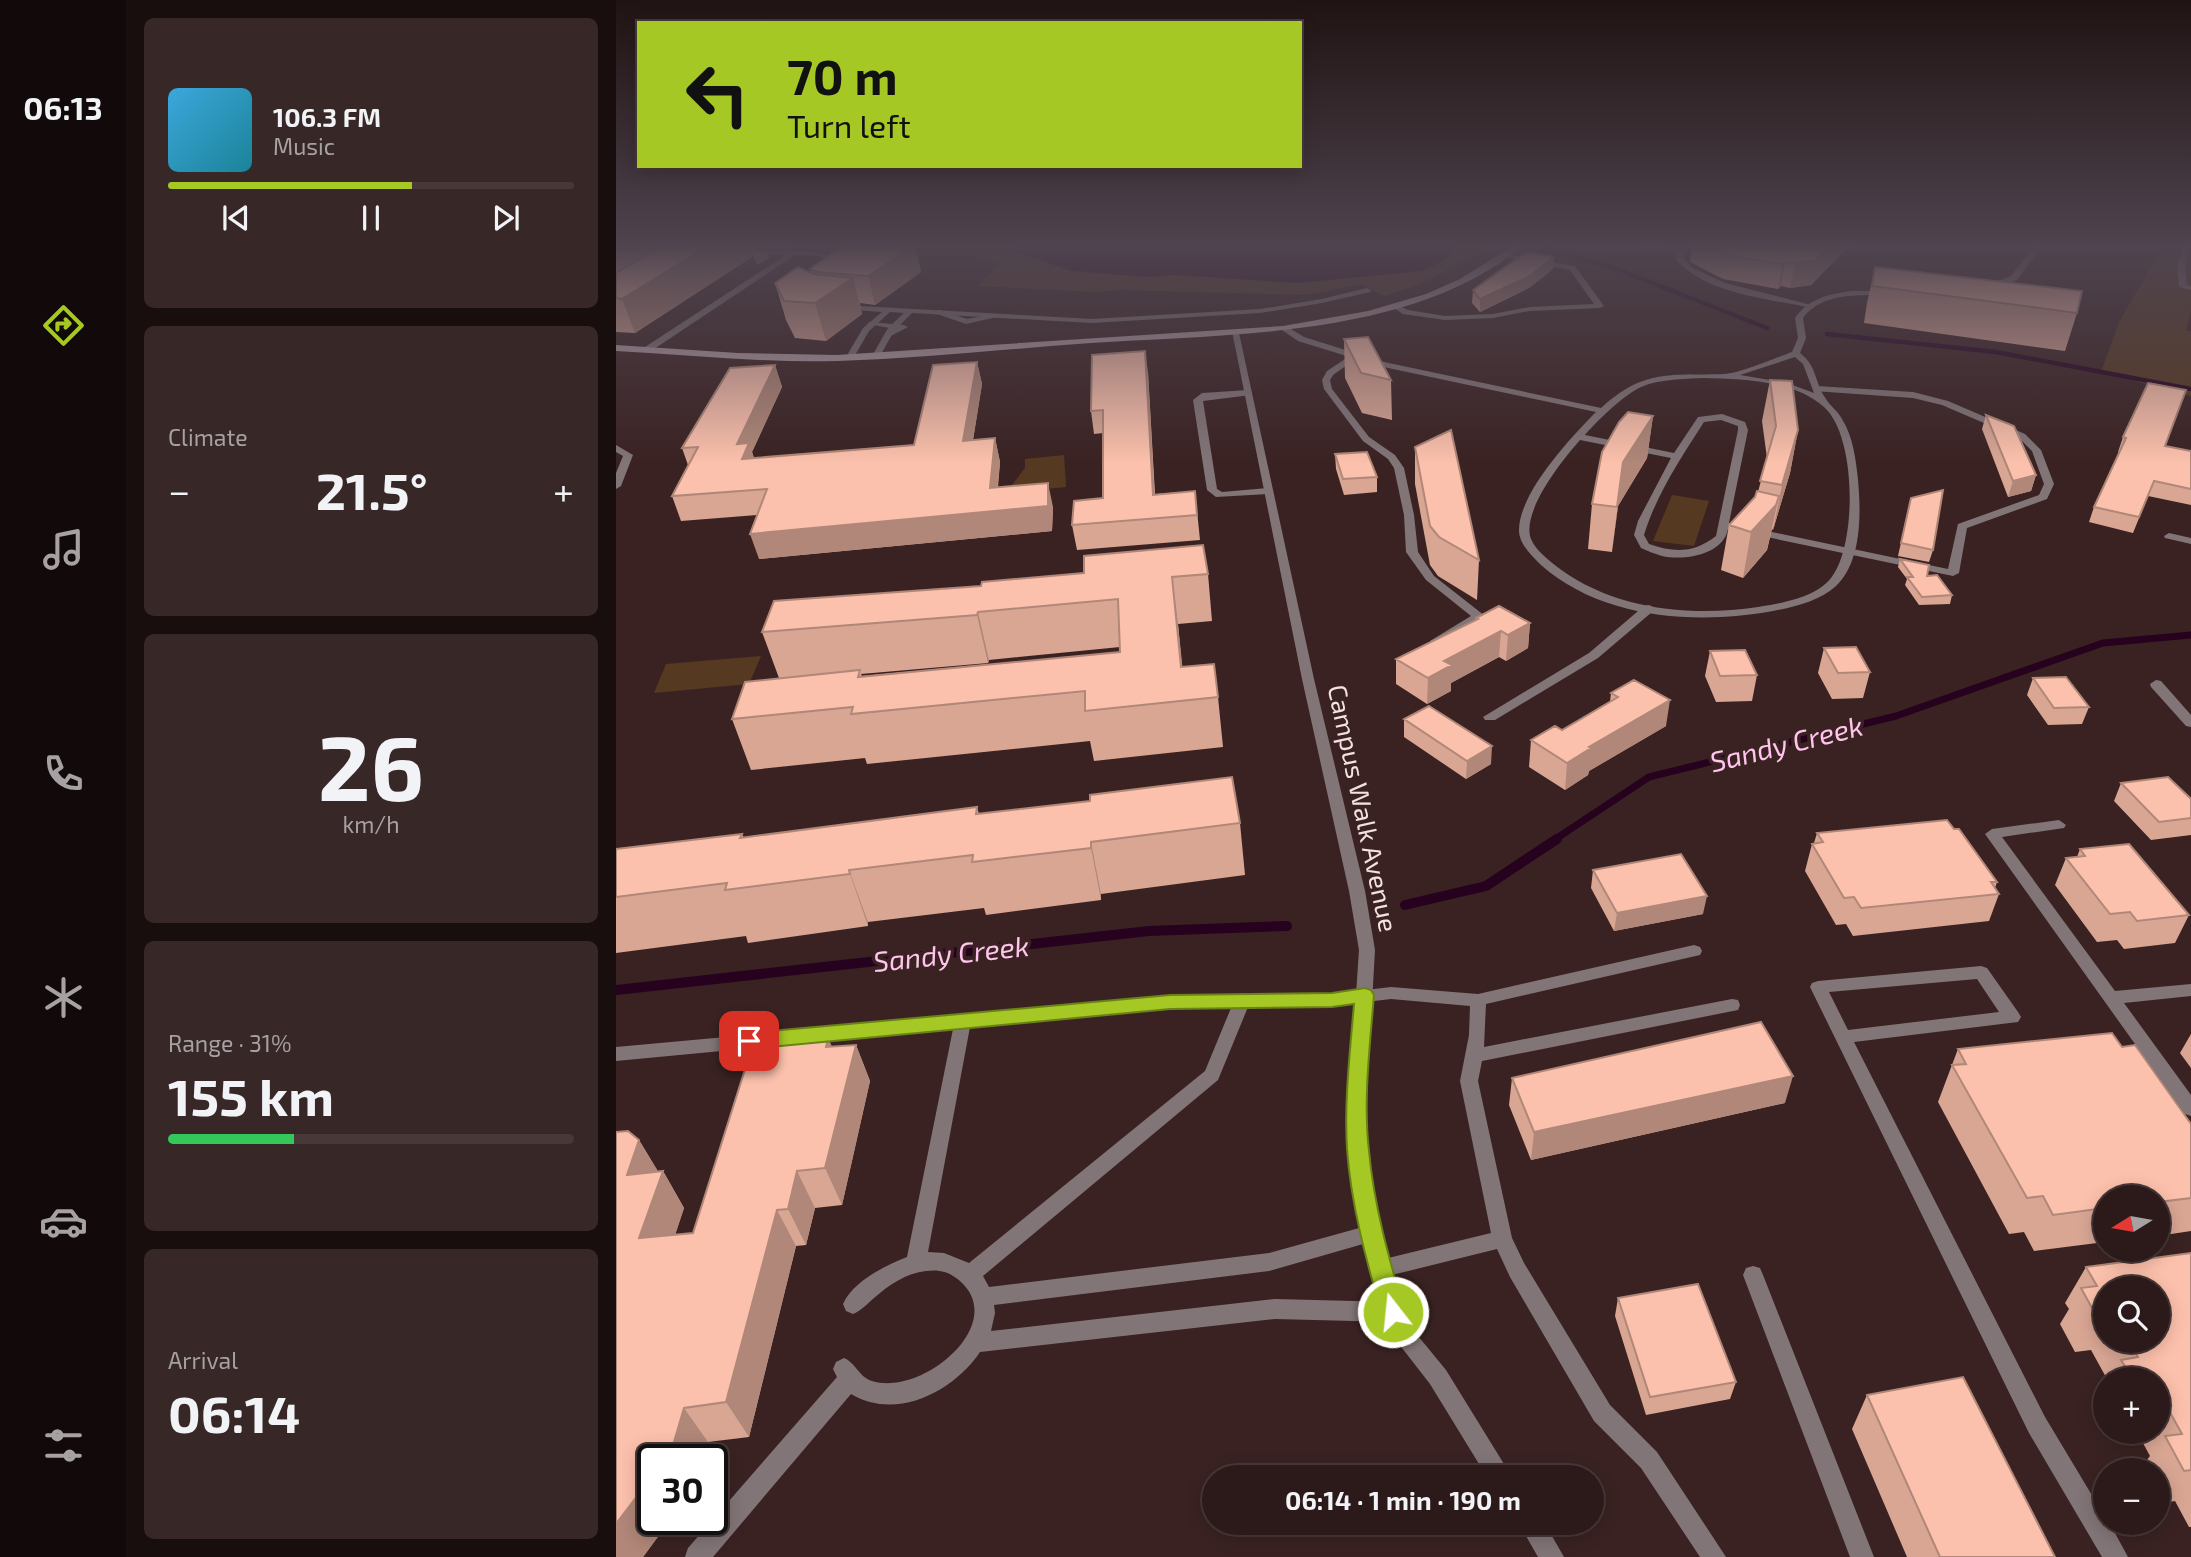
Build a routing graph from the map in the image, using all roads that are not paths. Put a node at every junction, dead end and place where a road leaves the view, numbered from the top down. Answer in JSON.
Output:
{"nodes":[{"id":1,"x":695,"y":319,"type":"edge"},
{"id":2,"x":878,"y":319,"type":"edge"},
{"id":3,"x":902,"y":319,"type":"edge"},
{"id":4,"x":956,"y":319,"type":"edge"},
{"id":5,"x":985,"y":319,"type":"edge"},
{"id":6,"x":1038,"y":319,"type":"edge"},
{"id":7,"x":1122,"y":319,"type":"edge"},
{"id":8,"x":1331,"y":319,"type":"edge"},
{"id":9,"x":1799,"y":319,"type":"edge"},
{"id":10,"x":872,"y":324,"type":"junction"},
{"id":11,"x":895,"y":325,"type":"junction"},
{"id":12,"x":1283,"y":328,"type":"junction"},
{"id":13,"x":1235,"y":333,"type":"junction"},
{"id":14,"x":616,"y":348,"type":"edge"},
{"id":15,"x":648,"y":349,"type":"junction"},
{"id":16,"x":1797,"y":354,"type":"junction"},
{"id":17,"x":876,"y":356,"type":"junction"},
{"id":18,"x":1354,"y":356,"type":"junction"},
{"id":19,"x":850,"y":357,"type":"junction"},
{"id":20,"x":1728,"y":376,"type":"junction"},
{"id":21,"x":1817,"y":389,"type":"junction"},
{"id":22,"x":1248,"y":393,"type":"junction"},
{"id":23,"x":1822,"y":401,"type":"junction"},
{"id":24,"x":1605,"y":411,"type":"junction"},
{"id":25,"x":1580,"y":437,"type":"junction"},
{"id":26,"x":617,"y":450,"type":"edge"},
{"id":27,"x":1677,"y":456,"type":"junction"},
{"id":28,"x":620,"y":464,"type":"edge"},
{"id":29,"x":616,"y":486,"type":"edge"},
{"id":30,"x":1268,"y":491,"type":"junction"},
{"id":31,"x":1725,"y":525,"type":"junction"},
{"id":32,"x":2169,"y":536,"type":"dead end"},
{"id":33,"x":2191,"y":541,"type":"edge"},
{"id":34,"x":1849,"y":551,"type":"junction"},
{"id":35,"x":1648,"y":609,"type":"junction"},
{"id":36,"x":1419,"y":650,"type":"edge"},
{"id":37,"x":2156,"y":684,"type":"dead end"},
{"id":38,"x":1490,"y":717,"type":"dead end"},
{"id":39,"x":2191,"y":723,"type":"edge"},
{"id":40,"x":2059,"y":825,"type":"dead end"},
{"id":41,"x":1694,"y":951,"type":"dead end"},
{"id":42,"x":2191,"y":990,"type":"edge"},
{"id":43,"x":1365,"y":995,"type":"junction"},
{"id":44,"x":2111,"y":998,"type":"junction"},
{"id":45,"x":1242,"y":999,"type":"junction"},
{"id":46,"x":1478,"y":1000,"type":"junction"},
{"id":47,"x":1732,"y":1006,"type":"dead end"},
{"id":48,"x":963,"y":1020,"type":"junction"},
{"id":49,"x":1843,"y":1037,"type":"junction"},
{"id":50,"x":616,"y":1054,"type":"edge"},
{"id":51,"x":1474,"y":1056,"type":"junction"},
{"id":52,"x":2191,"y":1109,"type":"edge"},
{"id":53,"x":1370,"y":1234,"type":"junction"},
{"id":54,"x":1502,"y":1239,"type":"junction"},
{"id":55,"x":916,"y":1263,"type":"junction"},
{"id":56,"x":1380,"y":1269,"type":"junction"},
{"id":57,"x":1753,"y":1275,"type":"dead end"},
{"id":58,"x":968,"y":1276,"type":"junction"},
{"id":59,"x":982,"y":1297,"type":"junction"},
{"id":60,"x":853,"y":1304,"type":"dead end"},
{"id":61,"x":1393,"y":1312,"type":"junction"},
{"id":62,"x":974,"y":1343,"type":"junction"},
{"id":63,"x":1493,"y":1465,"type":"edge"},
{"id":64,"x":1538,"y":1535,"type":"edge"},
{"id":65,"x":697,"y":1557,"type":"edge"},
{"id":66,"x":1552,"y":1557,"type":"edge"},
{"id":67,"x":1714,"y":1557,"type":"edge"},
{"id":68,"x":1862,"y":1557,"type":"edge"},
{"id":69,"x":2116,"y":1557,"type":"edge"}],
"edges":[{"from":1,"to":15,"type":"street"},
{"from":2,"to":10,"type":"street"},
{"from":3,"to":11,"type":"street"},
{"from":4,"to":5,"type":"street"},
{"from":6,"to":7,"type":"street"},
{"from":8,"to":12,"type":"street"},
{"from":9,"to":16,"type":"street"},
{"from":10,"to":11,"type":"street"},
{"from":10,"to":19,"type":"street"},
{"from":11,"to":17,"type":"street"},
{"from":12,"to":13,"type":"street"},
{"from":12,"to":18,"type":"street"},
{"from":13,"to":17,"type":"street"},
{"from":13,"to":22,"type":"street","name":"Campus Walk Avenue"},
{"from":14,"to":15,"type":"street"},
{"from":15,"to":19,"type":"street"},
{"from":16,"to":20,"type":"street"},
{"from":16,"to":21,"type":"street"},
{"from":17,"to":19,"type":"street"},
{"from":18,"to":24,"type":"street"},
{"from":18,"to":36,"type":"street"},
{"from":20,"to":23,"type":"street"},
{"from":20,"to":24,"type":"street"},
{"from":21,"to":23,"type":"street"},
{"from":21,"to":34,"type":"street"},
{"from":22,"to":30,"type":"street","name":"Campus Walk Avenue"},
{"from":22,"to":30,"type":"street"},
{"from":23,"to":34,"type":"street"},
{"from":24,"to":25,"type":"street"},
{"from":25,"to":27,"type":"street"},
{"from":25,"to":35,"type":"street"},
{"from":26,"to":28,"type":"street"},
{"from":27,"to":31,"type":"street"},
{"from":27,"to":31,"type":"street"},
{"from":28,"to":29,"type":"street"},
{"from":30,"to":43,"type":"street","name":"Campus Walk Avenue"},
{"from":31,"to":34,"type":"street"},
{"from":32,"to":33,"type":"street"},
{"from":34,"to":35,"type":"street"},
{"from":35,"to":38,"type":"street"},
{"from":37,"to":39,"type":"street"},
{"from":40,"to":44,"type":"street"},
{"from":41,"to":46,"type":"street"},
{"from":42,"to":44,"type":"street"},
{"from":43,"to":45,"type":"street"},
{"from":43,"to":46,"type":"street"},
{"from":43,"to":53,"type":"street","name":"Campus Walk Avenue"},
{"from":44,"to":52,"type":"street"},
{"from":45,"to":48,"type":"street"},
{"from":45,"to":58,"type":"street"},
{"from":46,"to":51,"type":"street"},
{"from":47,"to":51,"type":"street"},
{"from":48,"to":50,"type":"street"},
{"from":48,"to":55,"type":"street"},
{"from":49,"to":49,"type":"street"},
{"from":49,"to":69,"type":"street"},
{"from":51,"to":54,"type":"street"},
{"from":53,"to":56,"type":"street","name":"Campus Walk Avenue"},
{"from":53,"to":59,"type":"street"},
{"from":54,"to":56,"type":"street"},
{"from":54,"to":67,"type":"street"},
{"from":55,"to":58,"type":"street"},
{"from":55,"to":60,"type":"street"},
{"from":56,"to":61,"type":"street","name":"Campus Walk Avenue"},
{"from":57,"to":68,"type":"street"},
{"from":58,"to":59,"type":"street"},
{"from":59,"to":62,"type":"street"},
{"from":61,"to":62,"type":"street"},
{"from":61,"to":63,"type":"street","name":"Campus Walk Avenue"},
{"from":62,"to":65,"type":"street"},
{"from":64,"to":66,"type":"street"}]}
